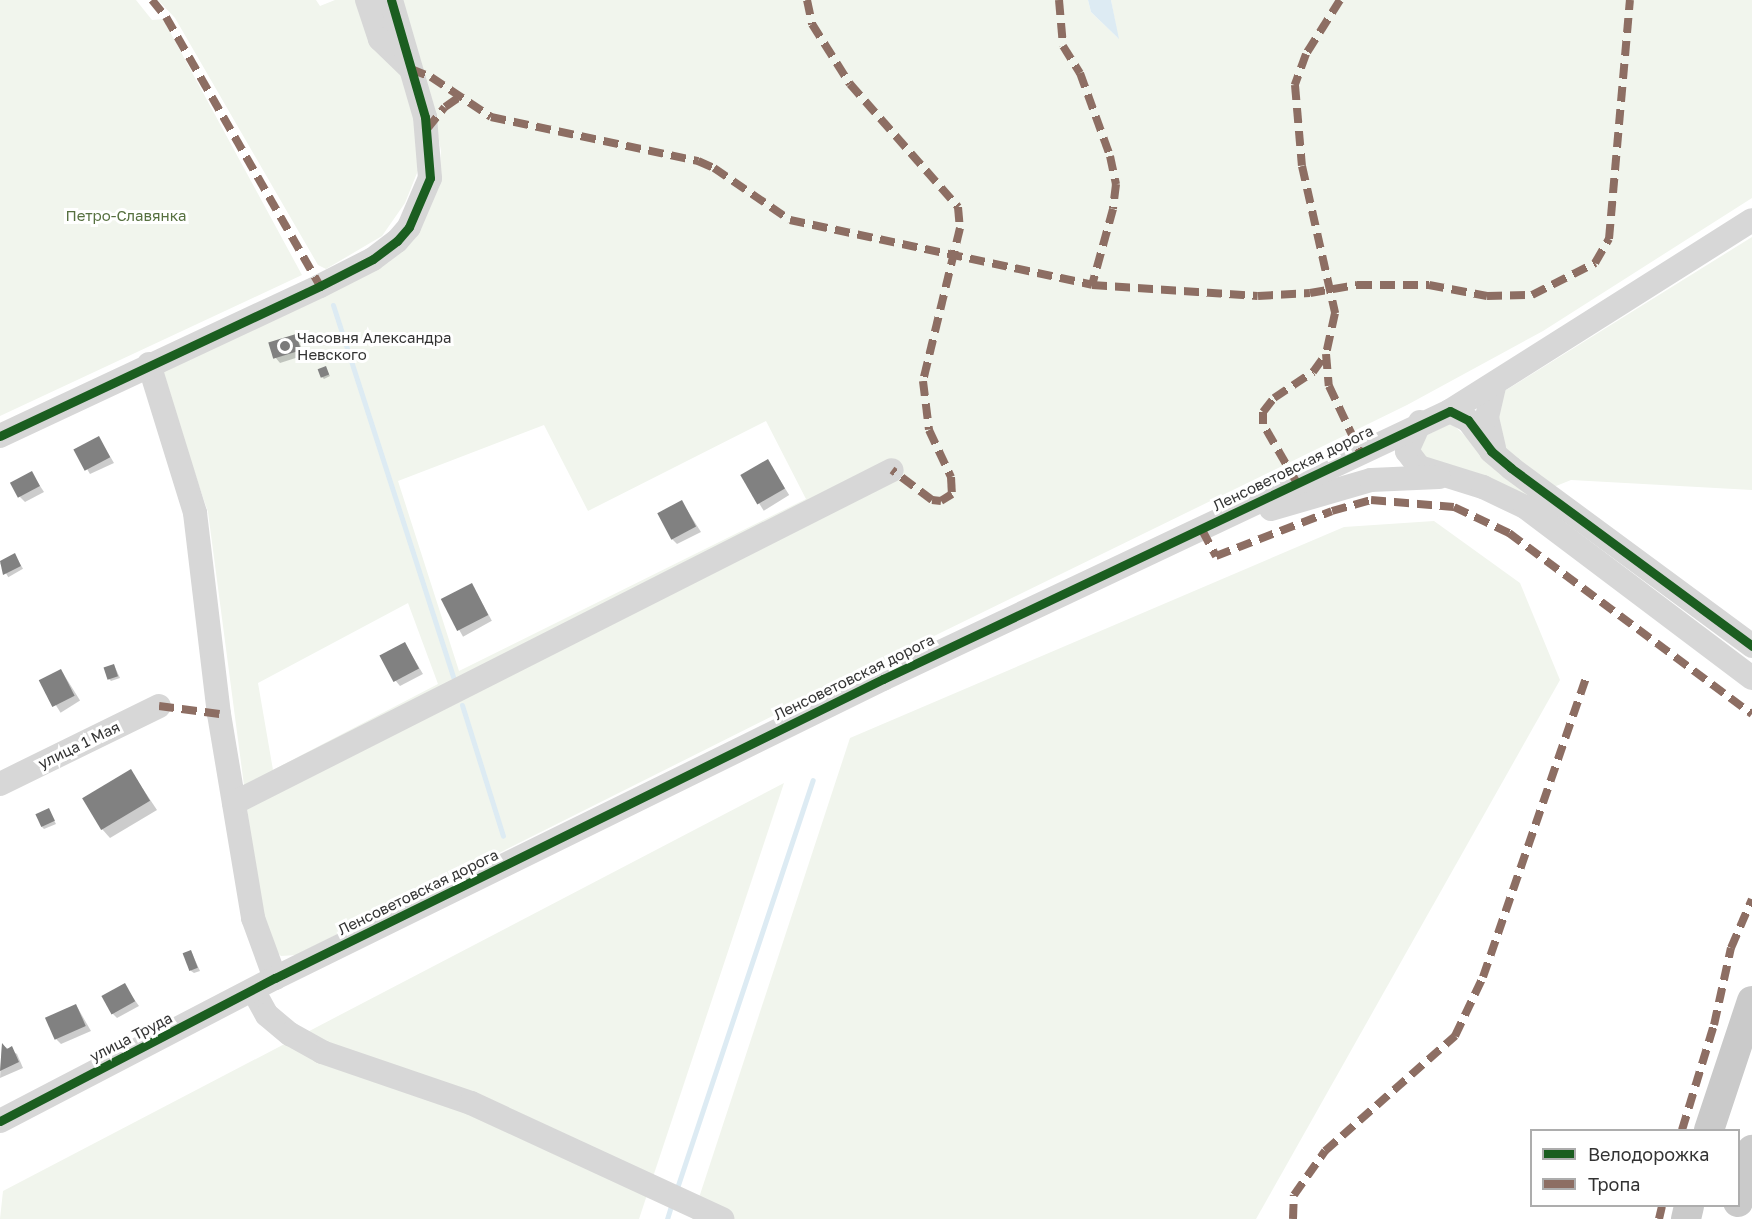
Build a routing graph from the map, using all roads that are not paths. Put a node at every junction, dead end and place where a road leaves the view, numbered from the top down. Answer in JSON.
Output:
{"nodes":[{"id":1,"x":367,"y":0,"type":"edge"},
{"id":2,"x":391,"y":0,"type":"edge"},
{"id":3,"x":411,"y":69,"type":"junction"},
{"id":4,"x":1752,"y":220,"type":"edge"},
{"id":5,"x":149,"y":364,"type":"junction"},
{"id":6,"x":1494,"y":386,"type":"junction"},
{"id":7,"x":1450,"y":411,"type":"junction"},
{"id":8,"x":1420,"y":422,"type":"junction"},
{"id":9,"x":0,"y":436,"type":"edge"},
{"id":10,"x":1500,"y":458,"type":"junction"},
{"id":11,"x":892,"y":470,"type":"dead end"},
{"id":12,"x":1449,"y":477,"type":"junction"},
{"id":13,"x":1202,"y":530,"type":"junction"},
{"id":14,"x":1752,"y":646,"type":"edge"},
{"id":15,"x":1752,"y":678,"type":"edge"},
{"id":16,"x":159,"y":706,"type":"dead end"},
{"id":17,"x":0,"y":784,"type":"edge"},
{"id":18,"x":234,"y":803,"type":"junction"},
{"id":19,"x":275,"y":978,"type":"junction"},
{"id":20,"x":258,"y":999,"type":"dead end"},
{"id":21,"x":1752,"y":1001,"type":"edge"},
{"id":22,"x":0,"y":1121,"type":"edge"},
{"id":23,"x":1710,"y":1129,"type":"edge"},
{"id":24,"x":1752,"y":1150,"type":"edge"},
{"id":25,"x":1740,"y":1196,"type":"edge"},
{"id":26,"x":722,"y":1219,"type":"edge"}],
"edges":[{"from":1,"to":3,"type":"street"},
{"from":2,"to":3,"type":"street"},
{"from":3,"to":5,"type":"street"},
{"from":4,"to":6,"type":"street","name":"Ленсоветовская дорога"},
{"from":5,"to":9,"type":"street"},
{"from":5,"to":18,"type":"street"},
{"from":6,"to":7,"type":"street","name":"Ленсоветовская дорога"},
{"from":6,"to":10,"type":"street"},
{"from":7,"to":8,"type":"street","name":"Ленсоветовская дорога"},
{"from":7,"to":10,"type":"street"},
{"from":8,"to":12,"type":"street"},
{"from":8,"to":13,"type":"street","name":"Ленсоветовская дорога"},
{"from":10,"to":14,"type":"street"},
{"from":11,"to":18,"type":"street"},
{"from":12,"to":13,"type":"street"},
{"from":12,"to":15,"type":"street"},
{"from":13,"to":19,"type":"street","name":"Ленсоветовская дорога"},
{"from":16,"to":17,"type":"street","name":"улица 1 Мая"},
{"from":18,"to":19,"type":"street"},
{"from":19,"to":22,"type":"street","name":"улица Труда"},
{"from":20,"to":26,"type":"street"},
{"from":21,"to":23,"type":"main road"},
{"from":24,"to":25,"type":"main road"}]}
